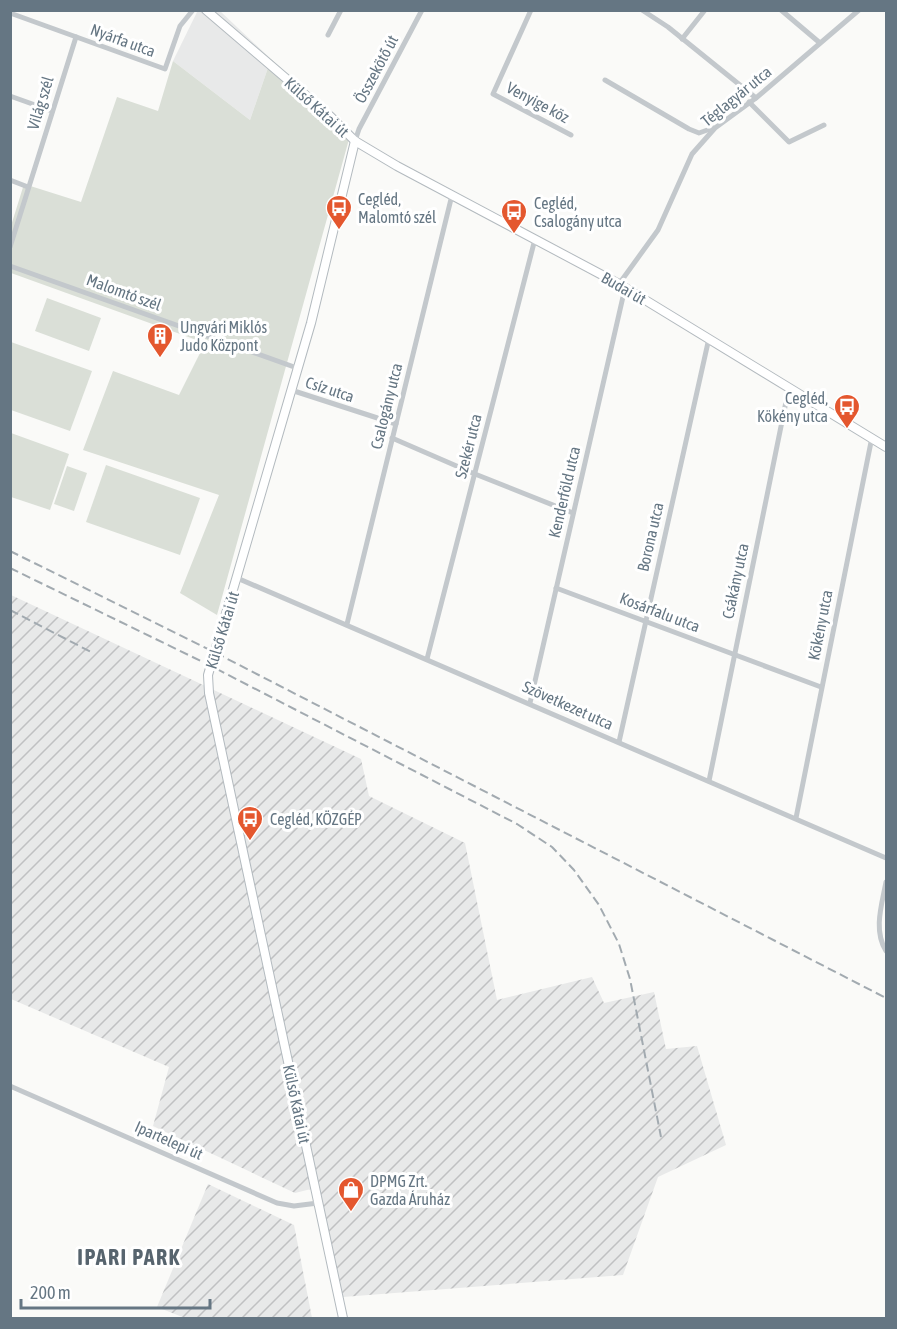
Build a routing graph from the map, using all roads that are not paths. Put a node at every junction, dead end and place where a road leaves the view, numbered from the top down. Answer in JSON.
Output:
{"nodes":[{"id":1,"x":193,"y":10,"type":"edge"},
{"id":2,"x":206,"y":10,"type":"edge"},
{"id":3,"x":341,"y":10,"type":"edge"},
{"id":4,"x":422,"y":10,"type":"edge"},
{"id":5,"x":531,"y":10,"type":"edge"},
{"id":6,"x":642,"y":10,"type":"edge"},
{"id":7,"x":705,"y":10,"type":"edge"},
{"id":8,"x":781,"y":10,"type":"edge"},
{"id":9,"x":860,"y":10,"type":"edge"},
{"id":10,"x":10,"y":14,"type":"edge"},
{"id":11,"x":327,"y":35,"type":"dead end"},
{"id":12,"x":76,"y":37,"type":"junction"},
{"id":13,"x":682,"y":39,"type":"junction"},
{"id":14,"x":820,"y":44,"type":"junction"},
{"id":15,"x":605,"y":80,"type":"dead end"},
{"id":16,"x":10,"y":96,"type":"edge"},
{"id":17,"x":756,"y":98,"type":"junction"},
{"id":18,"x":749,"y":102,"type":"junction"},
{"id":19,"x":52,"y":111,"type":"junction"},
{"id":20,"x":824,"y":125,"type":"dead end"},
{"id":21,"x":715,"y":128,"type":"junction"},
{"id":22,"x":571,"y":135,"type":"dead end"},
{"id":23,"x":355,"y":141,"type":"junction"},
{"id":24,"x":10,"y":180,"type":"edge"},
{"id":25,"x":28,"y":187,"type":"junction"},
{"id":26,"x":452,"y":195,"type":"junction"},
{"id":27,"x":535,"y":239,"type":"junction"},
{"id":28,"x":10,"y":247,"type":"edge"},
{"id":29,"x":10,"y":266,"type":"edge"},
{"id":30,"x":622,"y":286,"type":"junction"},
{"id":31,"x":709,"y":338,"type":"junction"},
{"id":32,"x":297,"y":368,"type":"junction"},
{"id":33,"x":789,"y":387,"type":"junction"},
{"id":34,"x":291,"y":390,"type":"junction"},
{"id":35,"x":396,"y":424,"type":"junction"},
{"id":36,"x":872,"y":437,"type":"junction"},
{"id":37,"x":392,"y":438,"type":"junction"},
{"id":38,"x":886,"y":447,"type":"edge"},
{"id":39,"x":475,"y":474,"type":"junction"},
{"id":40,"x":573,"y":513,"type":"junction"},
{"id":41,"x":237,"y":578,"type":"junction"},
{"id":42,"x":556,"y":588,"type":"junction"},
{"id":43,"x":645,"y":621,"type":"junction"},
{"id":44,"x":347,"y":624,"type":"junction"},
{"id":45,"x":734,"y":654,"type":"junction"},
{"id":46,"x":427,"y":659,"type":"junction"},
{"id":47,"x":822,"y":687,"type":"junction"},
{"id":48,"x":530,"y":703,"type":"junction"},
{"id":49,"x":619,"y":742,"type":"junction"},
{"id":50,"x":709,"y":781,"type":"junction"},
{"id":51,"x":796,"y":818,"type":"junction"},
{"id":52,"x":886,"y":858,"type":"edge"},
{"id":53,"x":886,"y":882,"type":"edge"},
{"id":54,"x":886,"y":951,"type":"edge"},
{"id":55,"x":10,"y":1086,"type":"edge"},
{"id":56,"x":318,"y":1203,"type":"junction"},
{"id":57,"x":343,"y":1318,"type":"edge"}],
"edges":[{"from":1,"to":12,"type":"street","name":"Nyárfa utca"},
{"from":2,"to":23,"type":"main road","name":"Külső Kátai út"},
{"from":3,"to":11,"type":"street"},
{"from":4,"to":23,"type":"street","name":"Összekötő út"},
{"from":5,"to":22,"type":"street","name":"Venyige köz"},
{"from":6,"to":13,"type":"street"},
{"from":7,"to":13,"type":"street"},
{"from":8,"to":14,"type":"street"},
{"from":9,"to":14,"type":"street","name":"Téglagyár utca"},
{"from":10,"to":12,"type":"street","name":"Nyárfa utca"},
{"from":12,"to":19,"type":"street","name":"Világ szél"},
{"from":13,"to":17,"type":"street"},
{"from":14,"to":17,"type":"street","name":"Téglagyár utca"},
{"from":15,"to":21,"type":"street"},
{"from":16,"to":19,"type":"street"},
{"from":17,"to":18,"type":"street","name":"Téglagyár utca"},
{"from":18,"to":20,"type":"street"},
{"from":18,"to":21,"type":"street","name":"Téglagyár utca"},
{"from":19,"to":25,"type":"street","name":"Világ szél"},
{"from":21,"to":30,"type":"street","name":"Téglagyár utca"},
{"from":23,"to":26,"type":"main road","name":"Budai út"},
{"from":23,"to":32,"type":"main road","name":"Külső Kátai út"},
{"from":24,"to":25,"type":"street"},
{"from":25,"to":28,"type":"street","name":"Világ szél"},
{"from":26,"to":27,"type":"main road","name":"Budai út"},
{"from":26,"to":35,"type":"street","name":"Csalogány utca"},
{"from":27,"to":30,"type":"main road","name":"Budai út"},
{"from":27,"to":39,"type":"street","name":"Szekér utca"},
{"from":29,"to":32,"type":"street","name":"Malomtó szél"},
{"from":30,"to":31,"type":"main road","name":"Budai út"},
{"from":30,"to":40,"type":"street","name":"Kenderföld utca"},
{"from":31,"to":33,"type":"main road","name":"Budai út"},
{"from":31,"to":43,"type":"street","name":"Borona utca"},
{"from":32,"to":34,"type":"main road","name":"Külső Kátai út"},
{"from":33,"to":36,"type":"main road","name":"Budai út"},
{"from":33,"to":45,"type":"street","name":"Csákány utca"},
{"from":34,"to":35,"type":"street","name":"Csíz utca"},
{"from":34,"to":41,"type":"main road","name":"Külső Kátai út"},
{"from":35,"to":37,"type":"street","name":"Csalogány utca"},
{"from":36,"to":38,"type":"main road","name":"Budai út"},
{"from":36,"to":47,"type":"street","name":"Kökény utca"},
{"from":37,"to":39,"type":"street"},
{"from":37,"to":44,"type":"street","name":"Csalogány utca"},
{"from":39,"to":40,"type":"street"},
{"from":39,"to":46,"type":"street","name":"Szekér utca"},
{"from":40,"to":42,"type":"street","name":"Kenderföld utca"},
{"from":41,"to":44,"type":"street","name":"Szövetkezet utca"},
{"from":41,"to":56,"type":"main road","name":"Külső Kátai út"},
{"from":42,"to":43,"type":"street","name":"Kosárfalu utca"},
{"from":42,"to":48,"type":"street","name":"Kenderföld utca"},
{"from":43,"to":45,"type":"street","name":"Kosárfalu utca"},
{"from":43,"to":49,"type":"street","name":"Borona utca"},
{"from":44,"to":46,"type":"street","name":"Szövetkezet utca"},
{"from":45,"to":47,"type":"street","name":"Kosárfalu utca"},
{"from":45,"to":50,"type":"street","name":"Csákány utca"},
{"from":46,"to":48,"type":"street","name":"Szövetkezet utca"},
{"from":47,"to":51,"type":"street","name":"Kökény utca"},
{"from":48,"to":49,"type":"street","name":"Szövetkezet utca"},
{"from":49,"to":50,"type":"street","name":"Szövetkezet utca"},
{"from":50,"to":51,"type":"street","name":"Szövetkezet utca"},
{"from":51,"to":52,"type":"street","name":"Szövetkezet utca"},
{"from":53,"to":54,"type":"street"},
{"from":55,"to":56,"type":"street","name":"Ipartelepi út"},
{"from":56,"to":57,"type":"main road","name":"Külső Kátai út"}]}
